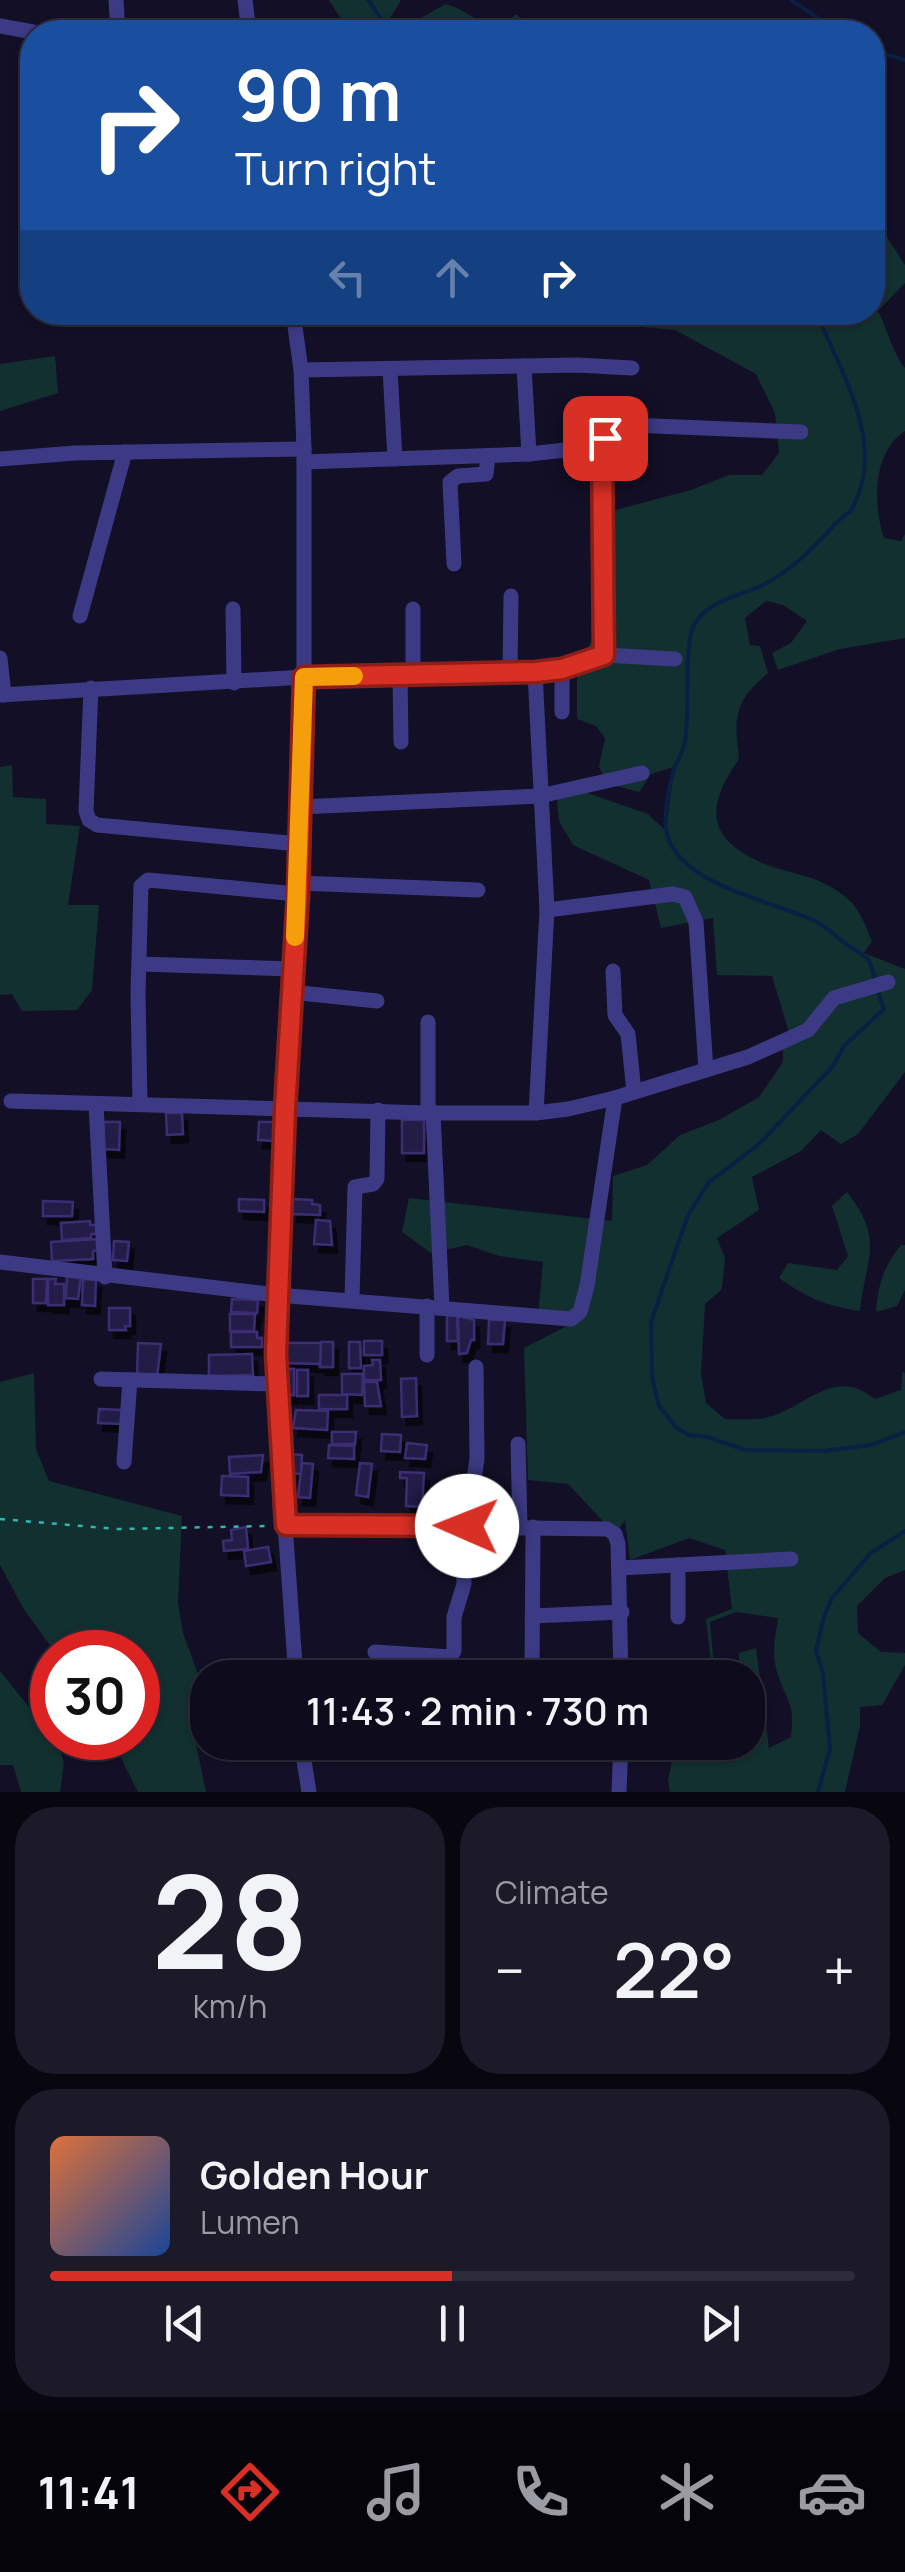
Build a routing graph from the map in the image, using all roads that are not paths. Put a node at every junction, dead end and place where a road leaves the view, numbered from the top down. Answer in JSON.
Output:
{"nodes":[{"id":1,"x":295,"y":325,"type":"edge"},
{"id":2,"x":524,"y":366,"type":"junction"},
{"id":3,"x":390,"y":368,"type":"junction"},
{"id":4,"x":632,"y":368,"type":"dead end"},
{"id":5,"x":301,"y":370,"type":"junction"},
{"id":6,"x":801,"y":432,"type":"dead end"},
{"id":7,"x":602,"y":446,"type":"junction"},
{"id":8,"x":124,"y":452,"type":"junction"},
{"id":9,"x":529,"y":454,"type":"junction"},
{"id":10,"x":304,"y":455,"type":"junction"},
{"id":11,"x":488,"y":456,"type":"junction"},
{"id":12,"x":0,"y":459,"type":"edge"},
{"id":13,"x":395,"y":459,"type":"junction"},
{"id":14,"x":454,"y":564,"type":"dead end"},
{"id":15,"x":512,"y":596,"type":"dead end"},
{"id":16,"x":233,"y":609,"type":"dead end"},
{"id":17,"x":413,"y":610,"type":"dead end"},
{"id":18,"x":80,"y":616,"type":"dead end"},
{"id":19,"x":604,"y":655,"type":"junction"},
{"id":20,"x":0,"y":658,"type":"edge"},
{"id":21,"x":675,"y":659,"type":"dead end"},
{"id":22,"x":562,"y":669,"type":"junction"},
{"id":23,"x":510,"y":672,"type":"junction"},
{"id":24,"x":536,"y":672,"type":"junction"},
{"id":25,"x":407,"y":675,"type":"junction"},
{"id":26,"x":304,"y":677,"type":"junction"},
{"id":27,"x":234,"y":683,"type":"junction"},
{"id":28,"x":92,"y":688,"type":"junction"},
{"id":29,"x":2,"y":695,"type":"edge"},
{"id":30,"x":562,"y":712,"type":"dead end"},
{"id":31,"x":401,"y":742,"type":"dead end"},
{"id":32,"x":642,"y":773,"type":"dead end"},
{"id":33,"x":540,"y":796,"type":"junction"},
{"id":34,"x":300,"y":807,"type":"junction"},
{"id":35,"x":299,"y":844,"type":"junction"},
{"id":36,"x":298,"y":888,"type":"junction"},
{"id":37,"x":478,"y":890,"type":"dead end"},
{"id":38,"x":546,"y":910,"type":"junction"},
{"id":39,"x":140,"y":964,"type":"junction"},
{"id":40,"x":293,"y":970,"type":"junction"},
{"id":41,"x":613,"y":971,"type":"dead end"},
{"id":42,"x":888,"y":982,"type":"dead end"},
{"id":43,"x":291,"y":992,"type":"junction"},
{"id":44,"x":377,"y":1001,"type":"dead end"},
{"id":45,"x":428,"y":1022,"type":"dead end"},
{"id":46,"x":706,"y":1070,"type":"junction"},
{"id":47,"x":634,"y":1092,"type":"junction"},
{"id":48,"x":615,"y":1098,"type":"junction"},
{"id":49,"x":11,"y":1100,"type":"dead end"},
{"id":50,"x":96,"y":1104,"type":"junction"},
{"id":51,"x":140,"y":1104,"type":"junction"},
{"id":52,"x":285,"y":1110,"type":"junction"},
{"id":53,"x":378,"y":1110,"type":"junction"},
{"id":54,"x":430,"y":1112,"type":"junction"},
{"id":55,"x":536,"y":1113,"type":"junction"},
{"id":56,"x":0,"y":1262,"type":"edge"},
{"id":57,"x":105,"y":1276,"type":"junction"},
{"id":58,"x":277,"y":1294,"type":"junction"},
{"id":59,"x":352,"y":1300,"type":"junction"},
{"id":60,"x":434,"y":1306,"type":"junction"},
{"id":61,"x":426,"y":1356,"type":"dead end"},
{"id":62,"x":476,"y":1367,"type":"dead end"},
{"id":63,"x":101,"y":1379,"type":"dead end"},
{"id":64,"x":130,"y":1380,"type":"junction"},
{"id":65,"x":275,"y":1384,"type":"junction"},
{"id":66,"x":518,"y":1444,"type":"dead end"},
{"id":67,"x":124,"y":1462,"type":"dead end"},
{"id":68,"x":286,"y":1525,"type":"junction"},
{"id":69,"x":465,"y":1525,"type":"junction"},
{"id":70,"x":527,"y":1527,"type":"junction"},
{"id":71,"x":791,"y":1560,"type":"dead end"},
{"id":72,"x":678,"y":1565,"type":"junction"},
{"id":73,"x":620,"y":1568,"type":"junction"},
{"id":74,"x":622,"y":1612,"type":"junction"},
{"id":75,"x":532,"y":1616,"type":"junction"},
{"id":76,"x":678,"y":1617,"type":"dead end"},
{"id":77,"x":375,"y":1652,"type":"dead end"},
{"id":78,"x":295,"y":1660,"type":"edge"},
{"id":79,"x":532,"y":1660,"type":"edge"},
{"id":80,"x":622,"y":1660,"type":"edge"},
{"id":81,"x":305,"y":1760,"type":"edge"},
{"id":82,"x":620,"y":1760,"type":"edge"},
{"id":83,"x":309,"y":1792,"type":"edge"},
{"id":84,"x":619,"y":1792,"type":"edge"}],
"edges":[{"from":1,"to":5,"type":"street"},
{"from":2,"to":3,"type":"street"},
{"from":2,"to":4,"type":"street"},
{"from":2,"to":9,"type":"street"},
{"from":3,"to":5,"type":"street"},
{"from":3,"to":13,"type":"street"},
{"from":5,"to":10,"type":"street"},
{"from":6,"to":7,"type":"street"},
{"from":7,"to":9,"type":"street"},
{"from":7,"to":19,"type":"street"},
{"from":8,"to":10,"type":"street"},
{"from":8,"to":12,"type":"street"},
{"from":8,"to":18,"type":"street"},
{"from":9,"to":11,"type":"street"},
{"from":10,"to":13,"type":"street"},
{"from":10,"to":26,"type":"street"},
{"from":11,"to":13,"type":"street"},
{"from":11,"to":14,"type":"street"},
{"from":15,"to":23,"type":"street"},
{"from":16,"to":27,"type":"street"},
{"from":17,"to":25,"type":"street"},
{"from":19,"to":21,"type":"street"},
{"from":19,"to":22,"type":"street"},
{"from":20,"to":29,"type":"street"},
{"from":22,"to":24,"type":"street"},
{"from":22,"to":30,"type":"street"},
{"from":23,"to":24,"type":"street"},
{"from":23,"to":25,"type":"street"},
{"from":24,"to":33,"type":"street"},
{"from":25,"to":26,"type":"street"},
{"from":25,"to":31,"type":"street"},
{"from":26,"to":27,"type":"street"},
{"from":26,"to":34,"type":"street"},
{"from":27,"to":28,"type":"street"},
{"from":28,"to":29,"type":"street"},
{"from":28,"to":35,"type":"street"},
{"from":32,"to":33,"type":"street"},
{"from":33,"to":34,"type":"street"},
{"from":33,"to":38,"type":"street"},
{"from":34,"to":35,"type":"street"},
{"from":35,"to":36,"type":"street"},
{"from":36,"to":37,"type":"street"},
{"from":36,"to":39,"type":"street"},
{"from":36,"to":40,"type":"street"},
{"from":38,"to":46,"type":"street"},
{"from":38,"to":55,"type":"street"},
{"from":39,"to":40,"type":"street"},
{"from":39,"to":51,"type":"street"},
{"from":40,"to":43,"type":"street"},
{"from":41,"to":47,"type":"street"},
{"from":42,"to":46,"type":"street"},
{"from":43,"to":44,"type":"street"},
{"from":43,"to":52,"type":"street"},
{"from":45,"to":54,"type":"street"},
{"from":46,"to":47,"type":"street"},
{"from":47,"to":48,"type":"street"},
{"from":48,"to":55,"type":"street"},
{"from":48,"to":60,"type":"street"},
{"from":49,"to":50,"type":"street"},
{"from":50,"to":51,"type":"street"},
{"from":50,"to":57,"type":"street"},
{"from":51,"to":52,"type":"street"},
{"from":52,"to":53,"type":"street"},
{"from":52,"to":58,"type":"street"},
{"from":53,"to":54,"type":"street"},
{"from":53,"to":59,"type":"street"},
{"from":54,"to":55,"type":"street"},
{"from":54,"to":60,"type":"street"},
{"from":56,"to":57,"type":"street"},
{"from":57,"to":58,"type":"street"},
{"from":58,"to":59,"type":"street"},
{"from":58,"to":65,"type":"street"},
{"from":59,"to":60,"type":"street"},
{"from":60,"to":61,"type":"street"},
{"from":62,"to":69,"type":"street"},
{"from":63,"to":64,"type":"street"},
{"from":64,"to":65,"type":"street"},
{"from":64,"to":67,"type":"street"},
{"from":65,"to":68,"type":"street"},
{"from":66,"to":70,"type":"street"},
{"from":68,"to":69,"type":"street"},
{"from":68,"to":78,"type":"street"},
{"from":69,"to":70,"type":"street"},
{"from":69,"to":77,"type":"street"},
{"from":70,"to":73,"type":"street"},
{"from":70,"to":75,"type":"street"},
{"from":71,"to":72,"type":"street"},
{"from":72,"to":73,"type":"street"},
{"from":72,"to":76,"type":"street"},
{"from":73,"to":74,"type":"street"},
{"from":74,"to":75,"type":"street"},
{"from":74,"to":80,"type":"street"},
{"from":75,"to":79,"type":"street"},
{"from":81,"to":83,"type":"street"},
{"from":82,"to":84,"type":"street"}]}
